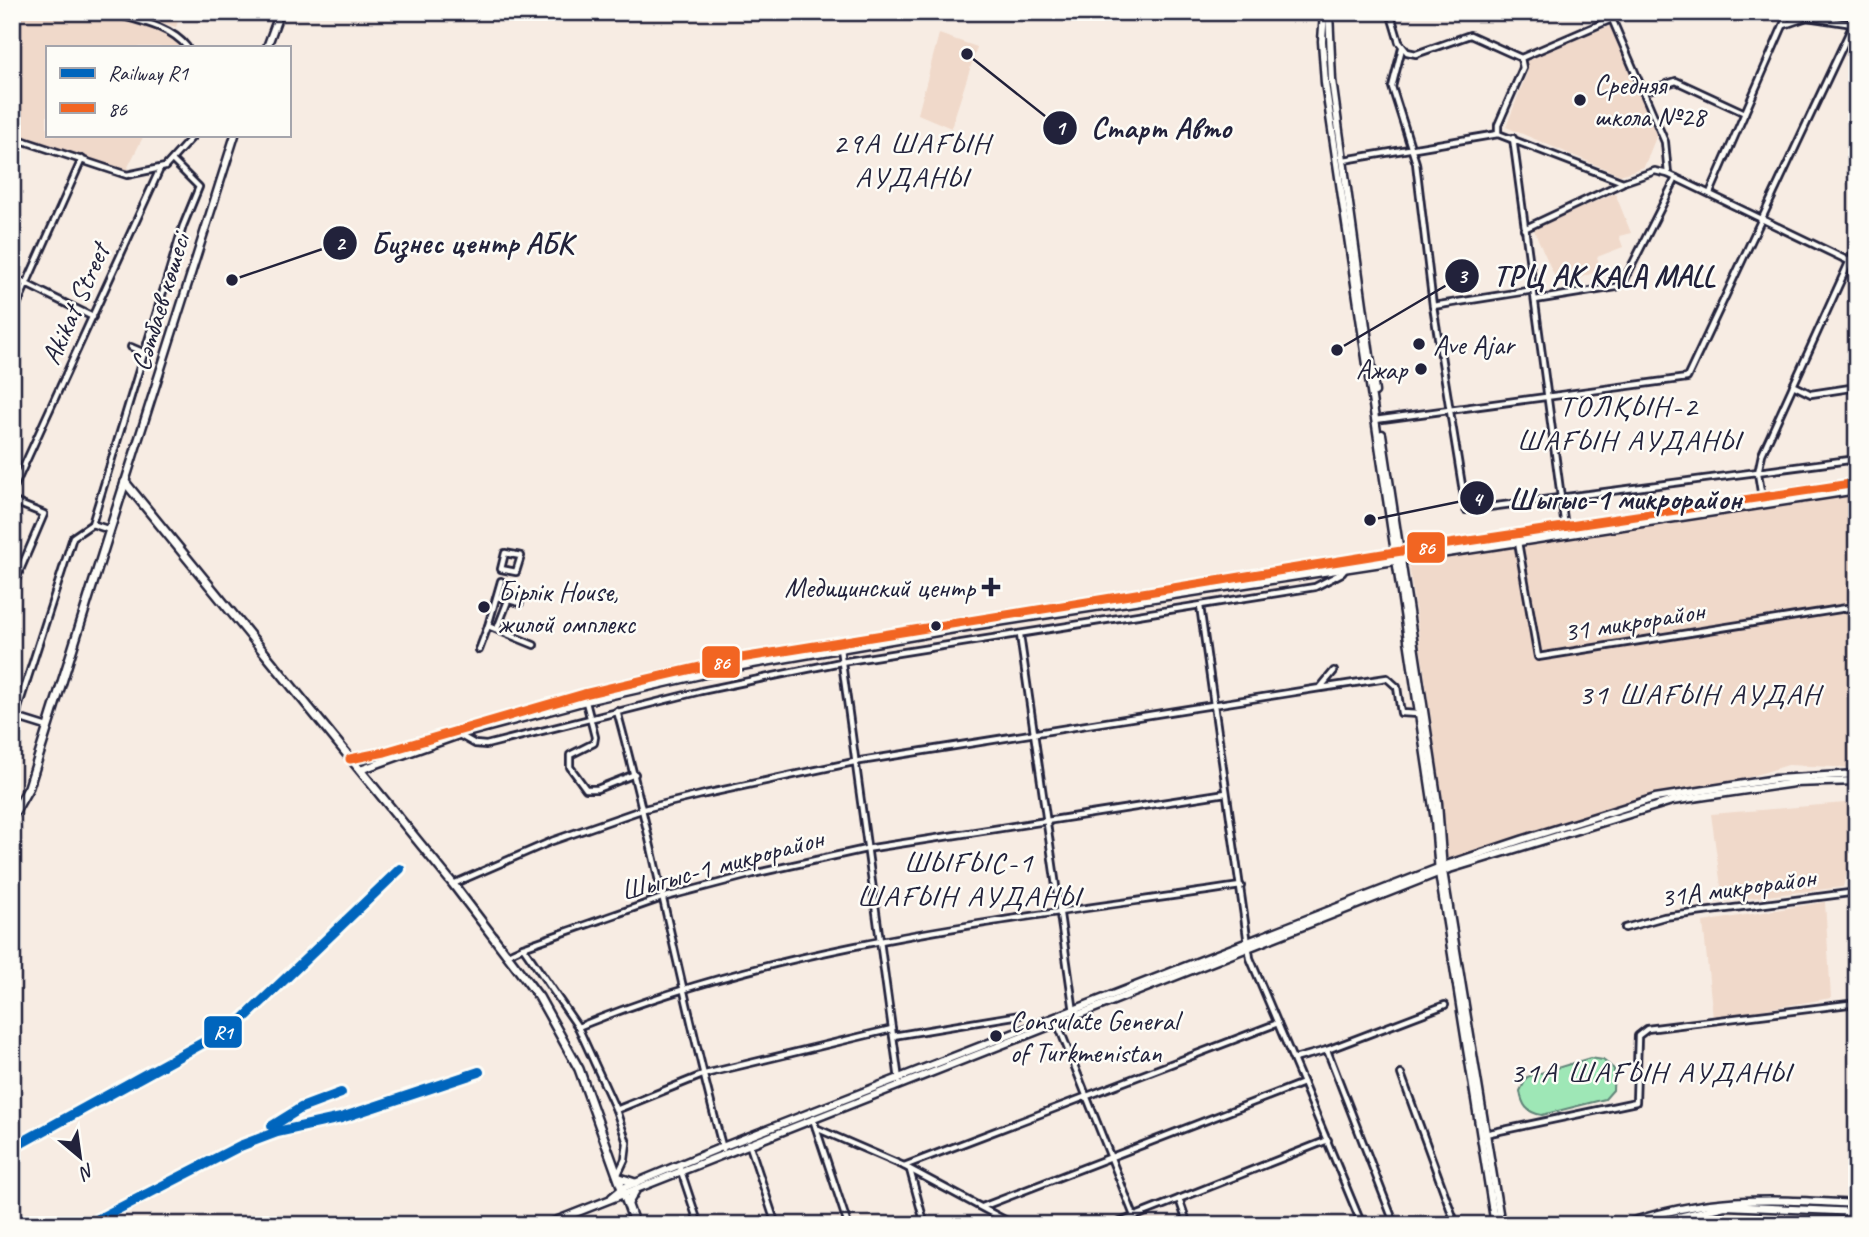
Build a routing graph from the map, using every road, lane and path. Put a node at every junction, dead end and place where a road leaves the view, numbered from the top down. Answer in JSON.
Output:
{"nodes":[{"id":1,"x":109,"y":12,"type":"edge"},
{"id":2,"x":280,"y":12,"type":"edge"},
{"id":3,"x":1326,"y":12,"type":"edge"},
{"id":4,"x":1390,"y":12,"type":"edge"},
{"id":5,"x":1609,"y":12,"type":"edge"},
{"id":6,"x":1788,"y":12,"type":"edge"},
{"id":7,"x":1857,"y":16,"type":"edge"},
{"id":8,"x":1612,"y":19,"type":"junction"},
{"id":9,"x":1853,"y":24,"type":"junction"},
{"id":10,"x":1783,"y":26,"type":"junction"},
{"id":11,"x":1848,"y":37,"type":"junction"},
{"id":12,"x":1857,"y":45,"type":"edge"},
{"id":13,"x":186,"y":46,"type":"edge"},
{"id":14,"x":267,"y":46,"type":"edge"},
{"id":15,"x":1402,"y":48,"type":"junction"},
{"id":16,"x":1521,"y":58,"type":"junction"},
{"id":17,"x":1643,"y":92,"type":"junction"},
{"id":18,"x":1745,"y":113,"type":"junction"},
{"id":19,"x":1498,"y":134,"type":"junction"},
{"id":20,"x":193,"y":136,"type":"edge"},
{"id":21,"x":235,"y":136,"type":"edge"},
{"id":22,"x":12,"y":138,"type":"edge"},
{"id":23,"x":1513,"y":138,"type":"junction"},
{"id":24,"x":1411,"y":149,"type":"junction"},
{"id":25,"x":82,"y":159,"type":"junction"},
{"id":26,"x":172,"y":160,"type":"junction"},
{"id":27,"x":1340,"y":161,"type":"junction"},
{"id":28,"x":159,"y":170,"type":"junction"},
{"id":29,"x":1668,"y":174,"type":"junction"},
{"id":30,"x":1676,"y":178,"type":"junction"},
{"id":31,"x":1623,"y":182,"type":"junction"},
{"id":32,"x":1710,"y":194,"type":"junction"},
{"id":33,"x":1761,"y":218,"type":"junction"},
{"id":34,"x":1524,"y":229,"type":"junction"},
{"id":35,"x":1857,"y":245,"type":"edge"},
{"id":36,"x":1849,"y":261,"type":"junction"},
{"id":37,"x":1857,"y":265,"type":"edge"},
{"id":38,"x":12,"y":277,"type":"edge"},
{"id":39,"x":27,"y":284,"type":"junction"},
{"id":40,"x":1534,"y":290,"type":"junction"},
{"id":41,"x":1535,"y":300,"type":"junction"},
{"id":42,"x":1433,"y":306,"type":"junction"},
{"id":43,"x":12,"y":316,"type":"edge"},
{"id":44,"x":93,"y":317,"type":"junction"},
{"id":45,"x":131,"y":347,"type":"dead end"},
{"id":46,"x":145,"y":353,"type":"junction"},
{"id":47,"x":1793,"y":384,"type":"junction"},
{"id":48,"x":1857,"y":387,"type":"edge"},
{"id":49,"x":1547,"y":396,"type":"junction"},
{"id":50,"x":1450,"y":410,"type":"junction"},
{"id":51,"x":1378,"y":419,"type":"junction"},
{"id":52,"x":1857,"y":459,"type":"edge"},
{"id":53,"x":1758,"y":473,"type":"junction"},
{"id":54,"x":125,"y":482,"type":"junction"},
{"id":55,"x":1857,"y":483,"type":"edge"},
{"id":56,"x":1857,"y":490,"type":"edge"},
{"id":57,"x":12,"y":492,"type":"edge"},
{"id":58,"x":1561,"y":498,"type":"junction"},
{"id":59,"x":1762,"y":498,"type":"junction"},
{"id":60,"x":12,"y":501,"type":"edge"},
{"id":61,"x":1683,"y":513,"type":"junction"},
{"id":62,"x":92,"y":524,"type":"junction"},
{"id":63,"x":110,"y":530,"type":"junction"},
{"id":64,"x":1565,"y":531,"type":"junction"},
{"id":65,"x":1517,"y":539,"type":"junction"},
{"id":66,"x":1398,"y":552,"type":"junction"},
{"id":67,"x":521,"y":556,"type":"joint"},
{"id":68,"x":1399,"y":560,"type":"junction"},
{"id":69,"x":1352,"y":561,"type":"junction"},
{"id":70,"x":1347,"y":569,"type":"junction"},
{"id":71,"x":501,"y":581,"type":"dead end"},
{"id":72,"x":12,"y":589,"type":"edge"},
{"id":73,"x":497,"y":597,"type":"junction"},
{"id":74,"x":509,"y":597,"type":"junction"},
{"id":75,"x":520,"y":603,"type":"dead end"},
{"id":76,"x":1200,"y":606,"type":"junction"},
{"id":77,"x":1853,"y":607,"type":"dead end"},
{"id":78,"x":972,"y":622,"type":"junction"},
{"id":79,"x":488,"y":626,"type":"junction"},
{"id":80,"x":497,"y":629,"type":"junction"},
{"id":81,"x":1020,"y":635,"type":"junction"},
{"id":82,"x":839,"y":644,"type":"junction"},
{"id":83,"x":534,"y":645,"type":"dead end"},
{"id":84,"x":479,"y":650,"type":"dead end"},
{"id":85,"x":841,"y":662,"type":"junction"},
{"id":86,"x":1334,"y":671,"type":"dead end"},
{"id":87,"x":1320,"y":688,"type":"junction"},
{"id":88,"x":585,"y":697,"type":"junction"},
{"id":89,"x":1214,"y":706,"type":"junction"},
{"id":90,"x":617,"y":711,"type":"junction"},
{"id":91,"x":1419,"y":714,"type":"junction"},
{"id":92,"x":15,"y":718,"type":"junction"},
{"id":93,"x":591,"y":718,"type":"junction"},
{"id":94,"x":12,"y":727,"type":"edge"},
{"id":95,"x":47,"y":727,"type":"junction"},
{"id":96,"x":456,"y":734,"type":"junction"},
{"id":97,"x":1034,"y":735,"type":"junction"},
{"id":98,"x":350,"y":759,"type":"junction"},
{"id":99,"x":854,"y":762,"type":"junction"},
{"id":100,"x":360,"y":770,"type":"junction"},
{"id":101,"x":635,"y":774,"type":"junction"},
{"id":102,"x":1857,"y":775,"type":"edge"},
{"id":103,"x":1857,"y":781,"type":"edge"},
{"id":104,"x":1226,"y":793,"type":"junction"},
{"id":105,"x":644,"y":809,"type":"junction"},
{"id":106,"x":12,"y":817,"type":"edge"},
{"id":107,"x":1047,"y":823,"type":"junction"},
{"id":108,"x":866,"y":849,"type":"junction"},
{"id":109,"x":1441,"y":870,"type":"junction"},
{"id":110,"x":453,"y":884,"type":"junction"},
{"id":111,"x":1241,"y":886,"type":"junction"},
{"id":112,"x":1857,"y":892,"type":"edge"},
{"id":113,"x":662,"y":898,"type":"junction"},
{"id":114,"x":1060,"y":913,"type":"junction"},
{"id":115,"x":1625,"y":928,"type":"dead end"},
{"id":116,"x":881,"y":941,"type":"junction"},
{"id":117,"x":1249,"y":944,"type":"junction"},
{"id":118,"x":523,"y":947,"type":"junction"},
{"id":119,"x":508,"y":954,"type":"junction"},
{"id":120,"x":684,"y":988,"type":"junction"},
{"id":121,"x":1857,"y":1003,"type":"edge"},
{"id":122,"x":1445,"y":1005,"type":"dead end"},
{"id":123,"x":1075,"y":1014,"type":"junction"},
{"id":124,"x":1020,"y":1015,"type":"dead end"},
{"id":125,"x":1057,"y":1021,"type":"junction"},
{"id":126,"x":1278,"y":1023,"type":"junction"},
{"id":127,"x":578,"y":1027,"type":"junction"},
{"id":128,"x":892,"y":1029,"type":"junction"},
{"id":129,"x":893,"y":1036,"type":"junction"},
{"id":130,"x":1327,"y":1051,"type":"junction"},
{"id":131,"x":1294,"y":1059,"type":"junction"},
{"id":132,"x":705,"y":1074,"type":"junction"},
{"id":133,"x":1401,"y":1074,"type":"dead end"},
{"id":134,"x":899,"y":1083,"type":"junction"},
{"id":135,"x":1303,"y":1083,"type":"junction"},
{"id":136,"x":1085,"y":1096,"type":"junction"},
{"id":137,"x":616,"y":1110,"type":"junction"},
{"id":138,"x":812,"y":1117,"type":"junction"},
{"id":139,"x":816,"y":1128,"type":"junction"},
{"id":140,"x":1484,"y":1134,"type":"junction"},
{"id":141,"x":1328,"y":1140,"type":"junction"},
{"id":142,"x":748,"y":1142,"type":"junction"},
{"id":143,"x":724,"y":1151,"type":"junction"},
{"id":144,"x":1111,"y":1158,"type":"junction"},
{"id":145,"x":904,"y":1166,"type":"junction"},
{"id":146,"x":680,"y":1169,"type":"junction"},
{"id":147,"x":910,"y":1170,"type":"junction"},
{"id":148,"x":619,"y":1176,"type":"junction"},
{"id":149,"x":635,"y":1187,"type":"junction"},
{"id":150,"x":624,"y":1191,"type":"junction"},
{"id":151,"x":1179,"y":1199,"type":"junction"},
{"id":152,"x":628,"y":1204,"type":"junction"},
{"id":153,"x":1857,"y":1204,"type":"edge"},
{"id":154,"x":982,"y":1207,"type":"junction"},
{"id":155,"x":1857,"y":1212,"type":"edge"},
{"id":156,"x":995,"y":1214,"type":"junction"},
{"id":157,"x":1134,"y":1216,"type":"junction"},
{"id":158,"x":545,"y":1225,"type":"edge"},
{"id":159,"x":635,"y":1225,"type":"edge"},
{"id":160,"x":699,"y":1225,"type":"edge"},
{"id":161,"x":776,"y":1225,"type":"edge"},
{"id":162,"x":848,"y":1225,"type":"edge"},
{"id":163,"x":925,"y":1225,"type":"edge"},
{"id":164,"x":999,"y":1225,"type":"edge"},
{"id":165,"x":1014,"y":1225,"type":"edge"},
{"id":166,"x":1113,"y":1225,"type":"edge"},
{"id":167,"x":1188,"y":1225,"type":"edge"},
{"id":168,"x":1362,"y":1225,"type":"edge"},
{"id":169,"x":1395,"y":1225,"type":"edge"},
{"id":170,"x":1456,"y":1225,"type":"edge"},
{"id":171,"x":1494,"y":1225,"type":"edge"},
{"id":172,"x":1501,"y":1225,"type":"edge"},
{"id":173,"x":1622,"y":1225,"type":"edge"},
{"id":174,"x":1645,"y":1225,"type":"edge"}],
"edges":[{"from":1,"to":13,"type":"street"},
{"from":2,"to":14,"type":"main road"},
{"from":3,"to":27,"type":"main road"},
{"from":4,"to":15,"type":"street"},
{"from":5,"to":8,"type":"street"},
{"from":6,"to":10,"type":"street"},
{"from":7,"to":9,"type":"street"},
{"from":8,"to":16,"type":"street"},
{"from":8,"to":17,"type":"street"},
{"from":9,"to":10,"type":"street"},
{"from":9,"to":11,"type":"street"},
{"from":10,"to":18,"type":"street"},
{"from":11,"to":12,"type":"street"},
{"from":11,"to":33,"type":"street"},
{"from":15,"to":16,"type":"street"},
{"from":15,"to":24,"type":"street"},
{"from":16,"to":19,"type":"street"},
{"from":17,"to":18,"type":"street"},
{"from":17,"to":29,"type":"street"},
{"from":18,"to":32,"type":"street"},
{"from":19,"to":23,"type":"street"},
{"from":19,"to":24,"type":"street"},
{"from":20,"to":26,"type":"street"},
{"from":21,"to":54,"type":"main road","name":"Сәтбаев көшесі"},
{"from":22,"to":25,"type":"street"},
{"from":23,"to":31,"type":"street"},
{"from":23,"to":34,"type":"street"},
{"from":24,"to":27,"type":"street"},
{"from":24,"to":42,"type":"street"},
{"from":25,"to":28,"type":"street"},
{"from":25,"to":39,"type":"street"},
{"from":26,"to":28,"type":"street"},
{"from":26,"to":46,"type":"street"},
{"from":27,"to":51,"type":"main road"},
{"from":28,"to":44,"type":"street","name":"Akikat Street"},
{"from":29,"to":30,"type":"street"},
{"from":29,"to":31,"type":"street"},
{"from":30,"to":32,"type":"street"},
{"from":30,"to":41,"type":"street"},
{"from":31,"to":34,"type":"street"},
{"from":32,"to":33,"type":"street"},
{"from":33,"to":36,"type":"street"},
{"from":33,"to":49,"type":"street"},
{"from":34,"to":40,"type":"street"},
{"from":35,"to":36,"type":"street"},
{"from":36,"to":37,"type":"street"},
{"from":36,"to":47,"type":"street"},
{"from":38,"to":39,"type":"street"},
{"from":39,"to":43,"type":"street"},
{"from":39,"to":44,"type":"street"},
{"from":40,"to":41,"type":"street"},
{"from":40,"to":42,"type":"street"},
{"from":41,"to":49,"type":"street"},
{"from":42,"to":50,"type":"street"},
{"from":44,"to":57,"type":"street","name":"Akikat Street"},
{"from":45,"to":46,"type":"street"},
{"from":46,"to":62,"type":"street"},
{"from":47,"to":48,"type":"street"},
{"from":47,"to":53,"type":"street"},
{"from":49,"to":50,"type":"street"},
{"from":49,"to":58,"type":"street"},
{"from":50,"to":51,"type":"street"},
{"from":50,"to":58,"type":"street"},
{"from":51,"to":66,"type":"main road"},
{"from":52,"to":53,"type":"street"},
{"from":53,"to":58,"type":"street"},
{"from":53,"to":59,"type":"street"},
{"from":54,"to":63,"type":"main road"},
{"from":54,"to":98,"type":"main road"},
{"from":55,"to":59,"type":"main road"},
{"from":56,"to":61,"type":"main road"},
{"from":58,"to":64,"type":"street"},
{"from":59,"to":61,"type":"main road"},
{"from":60,"to":72,"type":"street"},
{"from":61,"to":64,"type":"main road"},
{"from":62,"to":63,"type":"street"},
{"from":62,"to":92,"type":"street"},
{"from":63,"to":95,"type":"main road"},
{"from":64,"to":65,"type":"main road"},
{"from":65,"to":66,"type":"main road"},
{"from":65,"to":68,"type":"main road"},
{"from":65,"to":77,"type":"street","name":"31 микрорайон"},
{"from":66,"to":68,"type":"main road"},
{"from":66,"to":69,"type":"main road"},
{"from":67,"to":67,"type":"street"},
{"from":68,"to":70,"type":"main road"},
{"from":68,"to":91,"type":"main road"},
{"from":68,"to":109,"type":"main road"},
{"from":69,"to":70,"type":"street"},
{"from":69,"to":78,"type":"main road"},
{"from":70,"to":76,"type":"street"},
{"from":70,"to":78,"type":"main road"},
{"from":71,"to":73,"type":"street"},
{"from":73,"to":74,"type":"street"},
{"from":73,"to":79,"type":"street"},
{"from":74,"to":75,"type":"street"},
{"from":74,"to":80,"type":"street"},
{"from":76,"to":81,"type":"street"},
{"from":76,"to":89,"type":"street"},
{"from":78,"to":82,"type":"main road"},
{"from":79,"to":80,"type":"street"},
{"from":79,"to":84,"type":"street"},
{"from":80,"to":83,"type":"street"},
{"from":81,"to":85,"type":"street"},
{"from":81,"to":97,"type":"street"},
{"from":82,"to":85,"type":"street"},
{"from":82,"to":88,"type":"main road"},
{"from":85,"to":90,"type":"street"},
{"from":85,"to":99,"type":"street"},
{"from":86,"to":87,"type":"street"},
{"from":87,"to":89,"type":"street"},
{"from":87,"to":91,"type":"street"},
{"from":88,"to":93,"type":"street"},
{"from":88,"to":96,"type":"main road"},
{"from":89,"to":97,"type":"street"},
{"from":89,"to":104,"type":"street"},
{"from":90,"to":93,"type":"street"},
{"from":90,"to":101,"type":"street"},
{"from":91,"to":109,"type":"main road"},
{"from":92,"to":94,"type":"street"},
{"from":92,"to":95,"type":"street"},
{"from":93,"to":96,"type":"street"},
{"from":93,"to":101,"type":"street"},
{"from":95,"to":106,"type":"main road"},
{"from":96,"to":98,"type":"main road"},
{"from":96,"to":100,"type":"main road"},
{"from":97,"to":99,"type":"street"},
{"from":97,"to":107,"type":"street"},
{"from":98,"to":100,"type":"main road"},
{"from":99,"to":105,"type":"street"},
{"from":99,"to":108,"type":"street"},
{"from":100,"to":110,"type":"main road"},
{"from":101,"to":105,"type":"street"},
{"from":102,"to":109,"type":"main road"},
{"from":103,"to":109,"type":"main road"},
{"from":104,"to":107,"type":"street","name":"Шыгыс-1 микрорайон"},
{"from":104,"to":111,"type":"street"},
{"from":105,"to":110,"type":"street"},
{"from":105,"to":113,"type":"street"},
{"from":107,"to":108,"type":"street","name":"Шыгыс-1 микрорайон"},
{"from":107,"to":114,"type":"street"},
{"from":108,"to":113,"type":"street","name":"Шыгыс-1 микрорайон"},
{"from":108,"to":116,"type":"street"},
{"from":109,"to":117,"type":"main road"},
{"from":109,"to":140,"type":"main road"},
{"from":110,"to":119,"type":"main road"},
{"from":111,"to":114,"type":"street"},
{"from":111,"to":117,"type":"street"},
{"from":112,"to":115,"type":"street","name":"31А микрорайон"},
{"from":113,"to":118,"type":"street","name":"Шыгыс-1 микрорайон"},
{"from":113,"to":120,"type":"street"},
{"from":114,"to":116,"type":"street"},
{"from":114,"to":123,"type":"street"},
{"from":116,"to":120,"type":"street"},
{"from":116,"to":128,"type":"street"},
{"from":117,"to":123,"type":"main road"},
{"from":117,"to":126,"type":"street"},
{"from":118,"to":119,"type":"street","name":"Шыгыс-1 микрорайон"},
{"from":118,"to":127,"type":"street"},
{"from":119,"to":148,"type":"main road"},
{"from":120,"to":127,"type":"street"},
{"from":120,"to":132,"type":"street"},
{"from":121,"to":140,"type":"street"},
{"from":122,"to":130,"type":"street"},
{"from":123,"to":125,"type":"main road"},
{"from":124,"to":129,"type":"street"},
{"from":125,"to":134,"type":"main road"},
{"from":125,"to":136,"type":"street"},
{"from":126,"to":131,"type":"street"},
{"from":126,"to":136,"type":"street"},
{"from":127,"to":137,"type":"street"},
{"from":128,"to":129,"type":"street"},
{"from":128,"to":132,"type":"street"},
{"from":129,"to":134,"type":"street"},
{"from":130,"to":131,"type":"street"},
{"from":130,"to":169,"type":"street"},
{"from":131,"to":135,"type":"street"},
{"from":132,"to":137,"type":"street"},
{"from":132,"to":143,"type":"street"},
{"from":133,"to":170,"type":"street"},
{"from":134,"to":138,"type":"main road"},
{"from":135,"to":141,"type":"street"},
{"from":135,"to":144,"type":"street"},
{"from":136,"to":144,"type":"street"},
{"from":136,"to":145,"type":"street"},
{"from":137,"to":148,"type":"street"},
{"from":138,"to":139,"type":"street"},
{"from":138,"to":142,"type":"main road"},
{"from":139,"to":145,"type":"street"},
{"from":139,"to":162,"type":"street"},
{"from":140,"to":171,"type":"main road"},
{"from":140,"to":172,"type":"main road"},
{"from":141,"to":151,"type":"street"},
{"from":141,"to":168,"type":"street"},
{"from":142,"to":143,"type":"main road"},
{"from":142,"to":161,"type":"street"},
{"from":143,"to":146,"type":"main road"},
{"from":144,"to":154,"type":"street"},
{"from":144,"to":157,"type":"street"},
{"from":145,"to":147,"type":"street"},
{"from":146,"to":149,"type":"main road"},
{"from":146,"to":160,"type":"street"},
{"from":147,"to":154,"type":"street"},
{"from":147,"to":163,"type":"street"},
{"from":148,"to":149,"type":"main road"},
{"from":148,"to":150,"type":"main road"},
{"from":149,"to":150,"type":"main road"},
{"from":149,"to":152,"type":"main road"},
{"from":150,"to":152,"type":"main road"},
{"from":150,"to":158,"type":"main road"},
{"from":151,"to":157,"type":"street"},
{"from":151,"to":167,"type":"street"},
{"from":152,"to":159,"type":"main road"},
{"from":153,"to":173,"type":"main road"},
{"from":154,"to":156,"type":"street"},
{"from":155,"to":174,"type":"main road"},
{"from":156,"to":164,"type":"street"},
{"from":156,"to":165,"type":"street"},
{"from":157,"to":166,"type":"street"}]}
